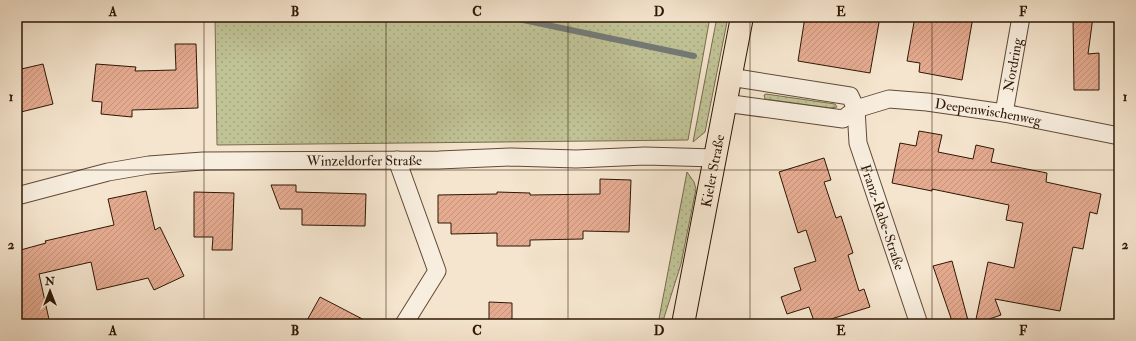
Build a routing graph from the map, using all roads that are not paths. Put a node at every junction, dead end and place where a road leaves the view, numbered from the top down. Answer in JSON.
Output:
{"nodes":[{"id":1,"x":742,"y":17,"type":"edge"},
{"id":2,"x":1021,"y":17,"type":"edge"},
{"id":3,"x":730,"y":77,"type":"junction"},
{"id":4,"x":726,"y":103,"type":"junction"},
{"id":5,"x":856,"y":109,"type":"junction"},
{"id":6,"x":1004,"y":113,"type":"junction"},
{"id":7,"x":1119,"y":136,"type":"edge"},
{"id":8,"x":715,"y":158,"type":"junction"},
{"id":9,"x":397,"y":160,"type":"junction"},
{"id":10,"x":17,"y":196,"type":"edge"},
{"id":11,"x":404,"y":324,"type":"edge"},
{"id":12,"x":683,"y":324,"type":"edge"},
{"id":13,"x":919,"y":324,"type":"edge"}],
"edges":[{"from":1,"to":3,"type":"main road","name":"Kieler Straße"},
{"from":2,"to":6,"type":"street","name":"Nordring"},
{"from":3,"to":4,"type":"main road","name":"Kieler Straße"},
{"from":3,"to":5,"type":"street"},
{"from":4,"to":5,"type":"street","name":"Deepenwischenweg"},
{"from":4,"to":8,"type":"main road","name":"Kieler Straße"},
{"from":5,"to":6,"type":"street","name":"Deepenwischenweg"},
{"from":5,"to":13,"type":"street","name":"Franz-Rabe-Straße"},
{"from":6,"to":7,"type":"street","name":"Deepenwischenweg"},
{"from":8,"to":9,"type":"street","name":"Winzeldorfer Straße"},
{"from":8,"to":12,"type":"main road","name":"Kieler Straße"},
{"from":9,"to":10,"type":"street","name":"Winzeldorfer Straße"},
{"from":9,"to":11,"type":"street"}]}
